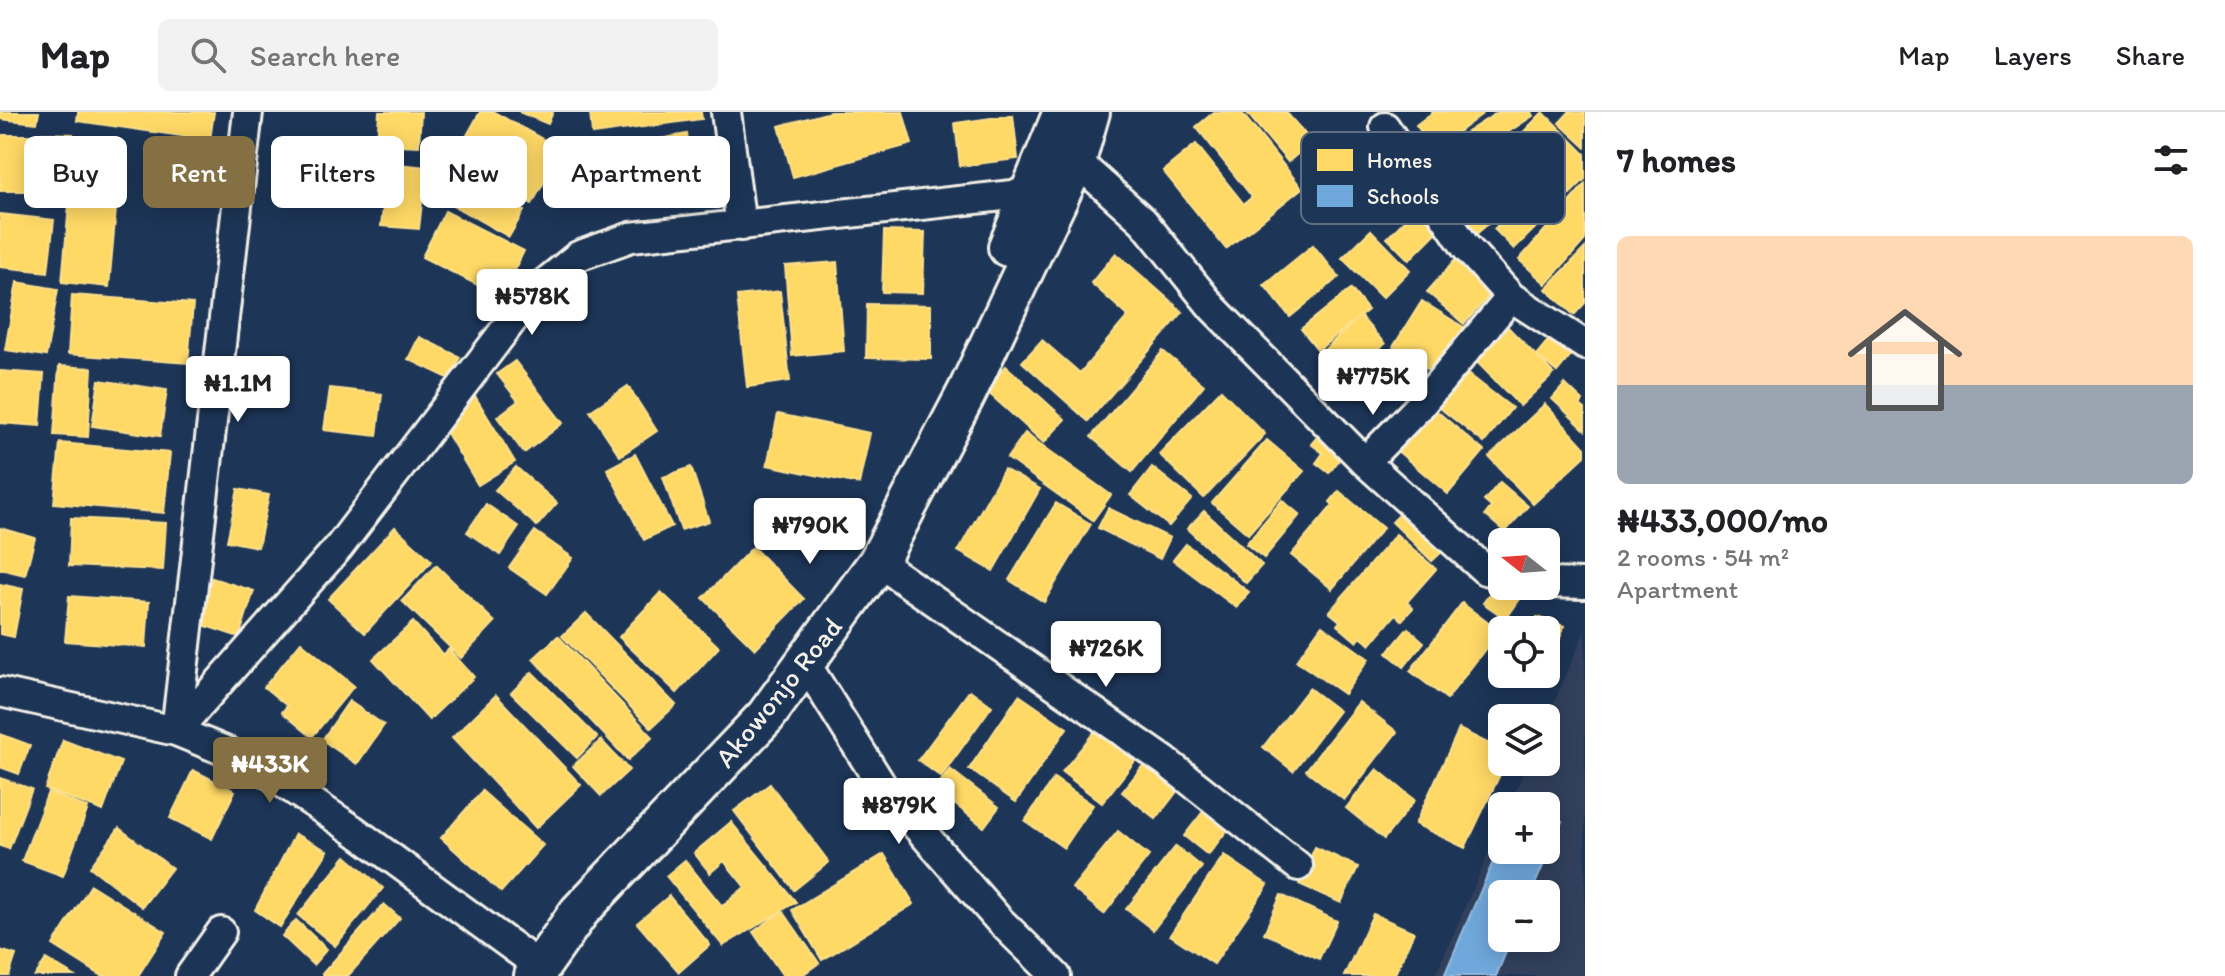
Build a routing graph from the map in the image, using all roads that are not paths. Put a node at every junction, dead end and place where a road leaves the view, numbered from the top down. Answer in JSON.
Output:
{"nodes":[{"id":1,"x":248,"y":112,"type":"edge"},
{"id":2,"x":726,"y":112,"type":"edge"},
{"id":3,"x":1063,"y":112,"type":"edge"},
{"id":4,"x":1090,"y":112,"type":"edge"},
{"id":5,"x":1385,"y":127,"type":"dead end"},
{"id":6,"x":1388,"y":132,"type":"edge"},
{"id":7,"x":1076,"y":161,"type":"junction"},
{"id":8,"x":1031,"y":193,"type":"junction"},
{"id":9,"x":1450,"y":224,"type":"edge"},
{"id":10,"x":741,"y":226,"type":"junction"},
{"id":11,"x":1511,"y":297,"type":"junction"},
{"id":12,"x":1585,"y":345,"type":"edge"},
{"id":13,"x":1365,"y":462,"type":"junction"},
{"id":14,"x":878,"y":562,"type":"junction"},
{"id":15,"x":1488,"y":571,"type":"edge"},
{"id":16,"x":1560,"y":583,"type":"edge"},
{"id":17,"x":1585,"y":584,"type":"edge"},
{"id":18,"x":806,"y":664,"type":"junction"},
{"id":19,"x":0,"y":692,"type":"edge"},
{"id":20,"x":176,"y":731,"type":"junction"},
{"id":21,"x":1298,"y":866,"type":"dead end"},
{"id":22,"x":221,"y":932,"type":"dead end"},
{"id":23,"x":526,"y":968,"type":"edge"},
{"id":24,"x":190,"y":976,"type":"edge"},
{"id":25,"x":1056,"y":976,"type":"edge"}],
"edges":[{"from":1,"to":20,"type":"street"},
{"from":2,"to":10,"type":"street"},
{"from":3,"to":8,"type":"main road","name":"Akowonjo Road"},
{"from":4,"to":7,"type":"main road","name":"Akowonjo Road"},
{"from":5,"to":6,"type":"street"},
{"from":7,"to":13,"type":"street"},
{"from":7,"to":14,"type":"main road","name":"Akowonjo Road"},
{"from":8,"to":10,"type":"street"},
{"from":8,"to":23,"type":"main road","name":"Akowonjo Road"},
{"from":9,"to":11,"type":"street"},
{"from":10,"to":20,"type":"street"},
{"from":11,"to":12,"type":"street"},
{"from":11,"to":13,"type":"street"},
{"from":13,"to":15,"type":"street"},
{"from":14,"to":18,"type":"main road","name":"Akowonjo Road"},
{"from":14,"to":21,"type":"street"},
{"from":16,"to":17,"type":"street"},
{"from":18,"to":23,"type":"main road","name":"Akowonjo Road"},
{"from":18,"to":25,"type":"street"},
{"from":19,"to":20,"type":"street"},
{"from":20,"to":23,"type":"street"},
{"from":22,"to":24,"type":"street"}]}
